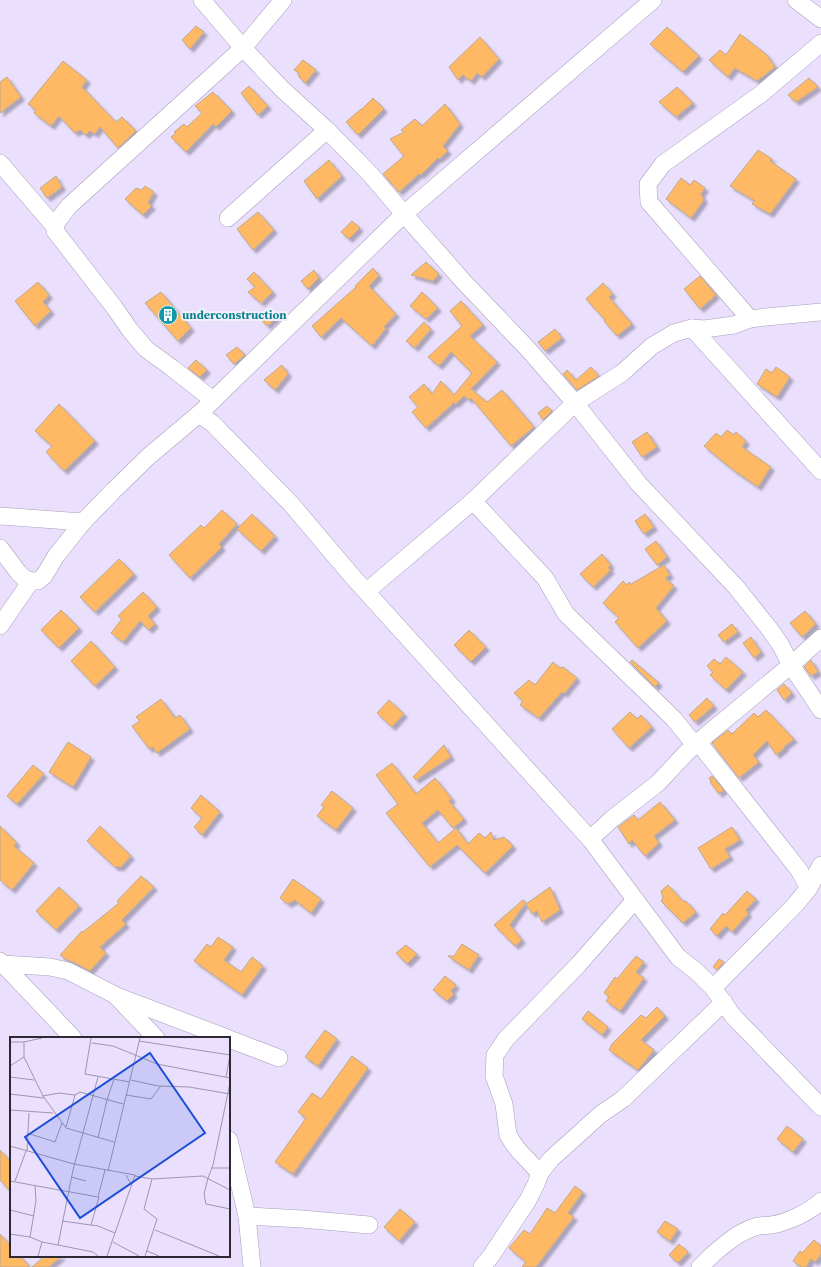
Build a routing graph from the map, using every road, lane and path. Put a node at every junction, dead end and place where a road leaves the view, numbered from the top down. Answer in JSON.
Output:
{"nodes":[{"id":1,"x":202,"y":0,"type":"edge"},
{"id":2,"x":283,"y":0,"type":"edge"},
{"id":3,"x":653,"y":0,"type":"edge"},
{"id":4,"x":796,"y":0,"type":"edge"},
{"id":5,"x":821,"y":19,"type":"edge"},
{"id":6,"x":821,"y":43,"type":"edge"},
{"id":7,"x":243,"y":48,"type":"junction"},
{"id":8,"x":327,"y":130,"type":"junction"},
{"id":9,"x":0,"y":163,"type":"edge"},
{"id":10,"x":404,"y":214,"type":"junction"},
{"id":11,"x":228,"y":218,"type":"dead end"},
{"id":12,"x":55,"y":227,"type":"junction"},
{"id":13,"x":821,"y":312,"type":"edge"},
{"id":14,"x":750,"y":319,"type":"junction"},
{"id":15,"x":692,"y":328,"type":"junction"},
{"id":16,"x":213,"y":400,"type":"junction"},
{"id":17,"x":575,"y":403,"type":"junction"},
{"id":18,"x":199,"y":414,"type":"junction"},
{"id":19,"x":821,"y":471,"type":"edge"},
{"id":20,"x":473,"y":501,"type":"junction"},
{"id":21,"x":0,"y":516,"type":"edge"},
{"id":22,"x":83,"y":522,"type":"junction"},
{"id":23,"x":0,"y":548,"type":"edge"},
{"id":24,"x":31,"y":581,"type":"junction"},
{"id":25,"x":367,"y":592,"type":"junction"},
{"id":26,"x":0,"y":626,"type":"edge"},
{"id":27,"x":821,"y":638,"type":"edge"},
{"id":28,"x":791,"y":665,"type":"junction"},
{"id":29,"x":821,"y":710,"type":"edge"},
{"id":30,"x":697,"y":743,"type":"junction"},
{"id":31,"x":590,"y":839,"type":"junction"},
{"id":32,"x":821,"y":865,"type":"edge"},
{"id":33,"x":809,"y":888,"type":"junction"},
{"id":34,"x":635,"y":900,"type":"junction"},
{"id":35,"x":2,"y":962,"type":"edge"},
{"id":36,"x":713,"y":988,"type":"junction"},
{"id":37,"x":115,"y":995,"type":"junction"},
{"id":38,"x":724,"y":1002,"type":"junction"},
{"id":39,"x":72,"y":1037,"type":"edge"},
{"id":40,"x":155,"y":1037,"type":"edge"},
{"id":41,"x":225,"y":1037,"type":"edge"},
{"id":42,"x":230,"y":1039,"type":"edge"},
{"id":43,"x":279,"y":1058,"type":"dead end"},
{"id":44,"x":821,"y":1107,"type":"edge"},
{"id":45,"x":230,"y":1144,"type":"edge"},
{"id":46,"x":540,"y":1173,"type":"junction"},
{"id":47,"x":821,"y":1201,"type":"edge"},
{"id":48,"x":247,"y":1216,"type":"junction"},
{"id":49,"x":369,"y":1225,"type":"dead end"},
{"id":50,"x":252,"y":1267,"type":"edge"},
{"id":51,"x":482,"y":1267,"type":"edge"},
{"id":52,"x":700,"y":1267,"type":"edge"}],
"edges":[{"from":1,"to":7,"type":"street"},
{"from":2,"to":7,"type":"street"},
{"from":3,"to":10,"type":"street"},
{"from":4,"to":5,"type":"street"},
{"from":6,"to":14,"type":"street"},
{"from":7,"to":8,"type":"street"},
{"from":7,"to":12,"type":"street"},
{"from":8,"to":10,"type":"street"},
{"from":8,"to":11,"type":"street"},
{"from":9,"to":12,"type":"street"},
{"from":10,"to":16,"type":"street"},
{"from":10,"to":17,"type":"street"},
{"from":12,"to":16,"type":"street"},
{"from":13,"to":14,"type":"street"},
{"from":14,"to":15,"type":"street"},
{"from":15,"to":17,"type":"street"},
{"from":15,"to":19,"type":"street"},
{"from":16,"to":18,"type":"street"},
{"from":17,"to":20,"type":"street"},
{"from":17,"to":28,"type":"street"},
{"from":18,"to":22,"type":"street"},
{"from":18,"to":25,"type":"street"},
{"from":20,"to":25,"type":"street"},
{"from":20,"to":30,"type":"street"},
{"from":21,"to":22,"type":"street"},
{"from":22,"to":24,"type":"street"},
{"from":23,"to":24,"type":"street"},
{"from":24,"to":26,"type":"street"},
{"from":25,"to":31,"type":"street"},
{"from":27,"to":28,"type":"street"},
{"from":28,"to":29,"type":"street"},
{"from":28,"to":30,"type":"street"},
{"from":30,"to":31,"type":"street"},
{"from":30,"to":33,"type":"street"},
{"from":31,"to":34,"type":"street"},
{"from":32,"to":33,"type":"street"},
{"from":33,"to":36,"type":"street"},
{"from":34,"to":36,"type":"street"},
{"from":34,"to":46,"type":"street"},
{"from":35,"to":37,"type":"street"},
{"from":35,"to":39,"type":"street"},
{"from":36,"to":38,"type":"street"},
{"from":37,"to":40,"type":"street"},
{"from":37,"to":41,"type":"street"},
{"from":38,"to":44,"type":"street"},
{"from":38,"to":46,"type":"street"},
{"from":42,"to":43,"type":"street"},
{"from":45,"to":48,"type":"street"},
{"from":46,"to":51,"type":"street"},
{"from":47,"to":52,"type":"street"},
{"from":48,"to":49,"type":"street"},
{"from":48,"to":50,"type":"street"}]}
